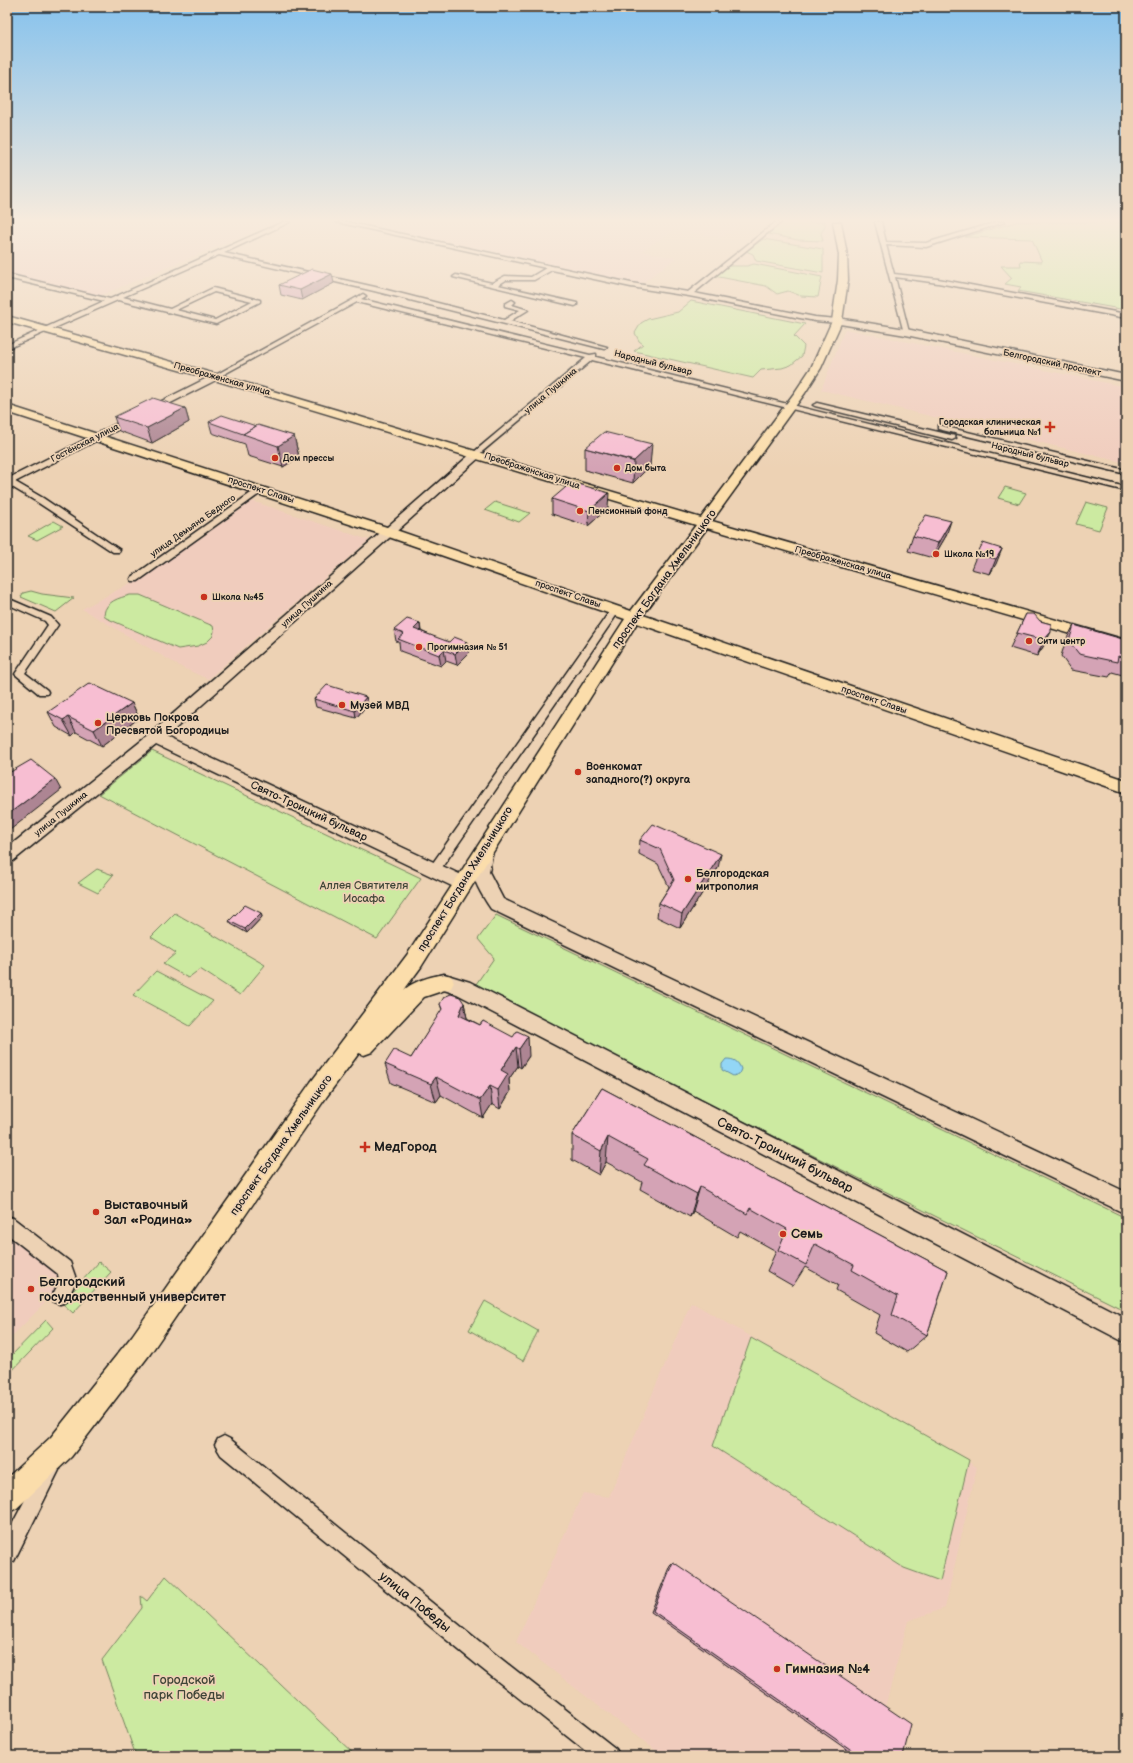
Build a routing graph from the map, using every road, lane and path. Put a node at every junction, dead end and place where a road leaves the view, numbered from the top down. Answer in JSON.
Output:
{"nodes":[{"id":1,"x":103,"y":304,"type":"edge"},
{"id":2,"x":143,"y":304,"type":"edge"},
{"id":3,"x":184,"y":304,"type":"edge"},
{"id":4,"x":251,"y":304,"type":"edge"},
{"id":5,"x":348,"y":304,"type":"edge"},
{"id":6,"x":373,"y":304,"type":"edge"},
{"id":7,"x":435,"y":304,"type":"edge"},
{"id":8,"x":507,"y":304,"type":"edge"},
{"id":9,"x":740,"y":304,"type":"edge"},
{"id":10,"x":839,"y":304,"type":"edge"},
{"id":11,"x":899,"y":304,"type":"edge"},
{"id":12,"x":1063,"y":304,"type":"edge"},
{"id":13,"x":170,"y":311,"type":"junction"},
{"id":14,"x":1126,"y":316,"type":"edge"},
{"id":15,"x":7,"y":319,"type":"edge"},
{"id":16,"x":837,"y":320,"type":"junction"},
{"id":17,"x":505,"y":322,"type":"junction"},
{"id":18,"x":46,"y":330,"type":"junction"},
{"id":19,"x":906,"y":332,"type":"junction"},
{"id":20,"x":7,"y":347,"type":"edge"},
{"id":21,"x":604,"y":347,"type":"joint"},
{"id":22,"x":590,"y":358,"type":"junction"},
{"id":23,"x":214,"y":377,"type":"junction"},
{"id":24,"x":1126,"y":378,"type":"edge"},
{"id":25,"x":817,"y":405,"type":"dead end"},
{"id":26,"x":790,"y":407,"type":"junction"},
{"id":27,"x":7,"y":408,"type":"edge"},
{"id":28,"x":840,"y":408,"type":"junction"},
{"id":29,"x":829,"y":417,"type":"junction"},
{"id":30,"x":97,"y":436,"type":"junction"},
{"id":31,"x":477,"y":454,"type":"junction"},
{"id":32,"x":1126,"y":472,"type":"edge"},
{"id":33,"x":1126,"y":477,"type":"edge"},
{"id":34,"x":1126,"y":482,"type":"edge"},
{"id":35,"x":8,"y":483,"type":"edge"},
{"id":36,"x":1126,"y":489,"type":"edge"},
{"id":37,"x":261,"y":490,"type":"junction"},
{"id":38,"x":704,"y":523,"type":"junction"},
{"id":39,"x":388,"y":532,"type":"junction"},
{"id":40,"x":116,"y":550,"type":"dead end"},
{"id":41,"x":135,"y":579,"type":"dead end"},
{"id":42,"x":7,"y":600,"type":"edge"},
{"id":43,"x":615,"y":610,"type":"junction"},
{"id":44,"x":634,"y":617,"type":"junction"},
{"id":45,"x":1126,"y":645,"type":"edge"},
{"id":46,"x":43,"y":692,"type":"dead end"},
{"id":47,"x":156,"y":738,"type":"junction"},
{"id":48,"x":1126,"y":787,"type":"edge"},
{"id":49,"x":486,"y":846,"type":"junction"},
{"id":50,"x":7,"y":857,"type":"edge"},
{"id":51,"x":434,"y":870,"type":"junction"},
{"id":52,"x":462,"y":883,"type":"junction"},
{"id":53,"x":444,"y":982,"type":"joint"},
{"id":54,"x":319,"y":1089,"type":"junction"},
{"id":55,"x":1126,"y":1203,"type":"edge"},
{"id":56,"x":7,"y":1224,"type":"edge"},
{"id":57,"x":60,"y":1296,"type":"dead end"},
{"id":58,"x":1126,"y":1331,"type":"edge"},
{"id":59,"x":224,"y":1445,"type":"dead end"},
{"id":60,"x":61,"y":1447,"type":"junction"},
{"id":61,"x":7,"y":1498,"type":"edge"},
{"id":62,"x":7,"y":1554,"type":"edge"},
{"id":63,"x":609,"y":1756,"type":"edge"}],
"edges":[{"from":1,"to":18,"type":"street"},
{"from":2,"to":13,"type":"street"},
{"from":3,"to":13,"type":"street"},
{"from":4,"to":13,"type":"street"},
{"from":5,"to":23,"type":"street","name":"Гостёнская улица"},
{"from":6,"to":22,"type":"street","name":"Народный бульвар"},
{"from":7,"to":17,"type":"street","name":"Народный бульвар"},
{"from":8,"to":17,"type":"street"},
{"from":9,"to":16,"type":"street"},
{"from":10,"to":16,"type":"main road","name":"проспект Богдана Хмельницкого"},
{"from":11,"to":19,"type":"street"},
{"from":12,"to":14,"type":"street"},
{"from":15,"to":18,"type":"main road","name":"Преображенская улица"},
{"from":16,"to":19,"type":"street","name":"Белгородский проспект"},
{"from":16,"to":26,"type":"main road","name":"проспект Богдана Хмельницкого"},
{"from":17,"to":21,"type":"street","name":"Народный бульвар"},
{"from":18,"to":20,"type":"street"},
{"from":18,"to":23,"type":"main road","name":"Преображенская улица"},
{"from":19,"to":24,"type":"street","name":"Белгородский проспект"},
{"from":21,"to":22,"type":"street","name":"улица Пушкина"},
{"from":22,"to":26,"type":"street","name":"Народный бульвар"},
{"from":22,"to":31,"type":"street","name":"улица Пушкина"},
{"from":23,"to":30,"type":"street","name":"Гостёнская улица"},
{"from":23,"to":31,"type":"main road","name":"Преображенская улица"},
{"from":25,"to":28,"type":"street"},
{"from":26,"to":29,"type":"street","name":"Народный бульвар"},
{"from":26,"to":38,"type":"main road","name":"проспект Богдана Хмельницкого"},
{"from":27,"to":30,"type":"main road","name":"проспект Славы"},
{"from":28,"to":29,"type":"street"},
{"from":28,"to":32,"type":"street","name":"Народный бульвар"},
{"from":28,"to":33,"type":"street","name":"Народный бульвар"},
{"from":28,"to":34,"type":"street"},
{"from":29,"to":36,"type":"street","name":"Народный бульвар"},
{"from":30,"to":35,"type":"street","name":"Гостёнская улица"},
{"from":30,"to":37,"type":"main road","name":"проспект Славы"},
{"from":31,"to":38,"type":"main road","name":"Преображенская улица"},
{"from":31,"to":39,"type":"street","name":"улица Пушкина"},
{"from":35,"to":40,"type":"street"},
{"from":37,"to":39,"type":"main road","name":"проспект Славы"},
{"from":37,"to":41,"type":"street","name":"улица Демьяна Бедного"},
{"from":38,"to":44,"type":"main road","name":"проспект Богдана Хмельницкого"},
{"from":38,"to":45,"type":"main road","name":"Преображенская улица"},
{"from":39,"to":43,"type":"main road","name":"проспект Славы"},
{"from":39,"to":47,"type":"street","name":"улица Пушкина"},
{"from":42,"to":46,"type":"street"},
{"from":43,"to":44,"type":"main road","name":"проспект Славы"},
{"from":43,"to":51,"type":"street"},
{"from":44,"to":48,"type":"main road","name":"проспект Славы"},
{"from":44,"to":49,"type":"main road","name":"проспект Богдана Хмельницкого"},
{"from":47,"to":50,"type":"street","name":"улица Пушкина"},
{"from":47,"to":51,"type":"street","name":"Свято-Троицкий бульвар"},
{"from":49,"to":52,"type":"main road","name":"проспект Богдана Хмельницкого"},
{"from":49,"to":55,"type":"street"},
{"from":51,"to":52,"type":"street","name":"Свято-Троицкий бульвар"},
{"from":52,"to":54,"type":"main road","name":"проспект Богдана Хмельницкого"},
{"from":53,"to":54,"type":"main road"},
{"from":53,"to":58,"type":"street","name":"Свято-Троицкий бульвар"},
{"from":54,"to":60,"type":"main road","name":"проспект Богдана Хмельницкого"},
{"from":56,"to":57,"type":"street"},
{"from":59,"to":63,"type":"street","name":"улица Победы"},
{"from":60,"to":61,"type":"main road","name":"проспект Богдана Хмельницкого"},
{"from":60,"to":62,"type":"street"}]}
